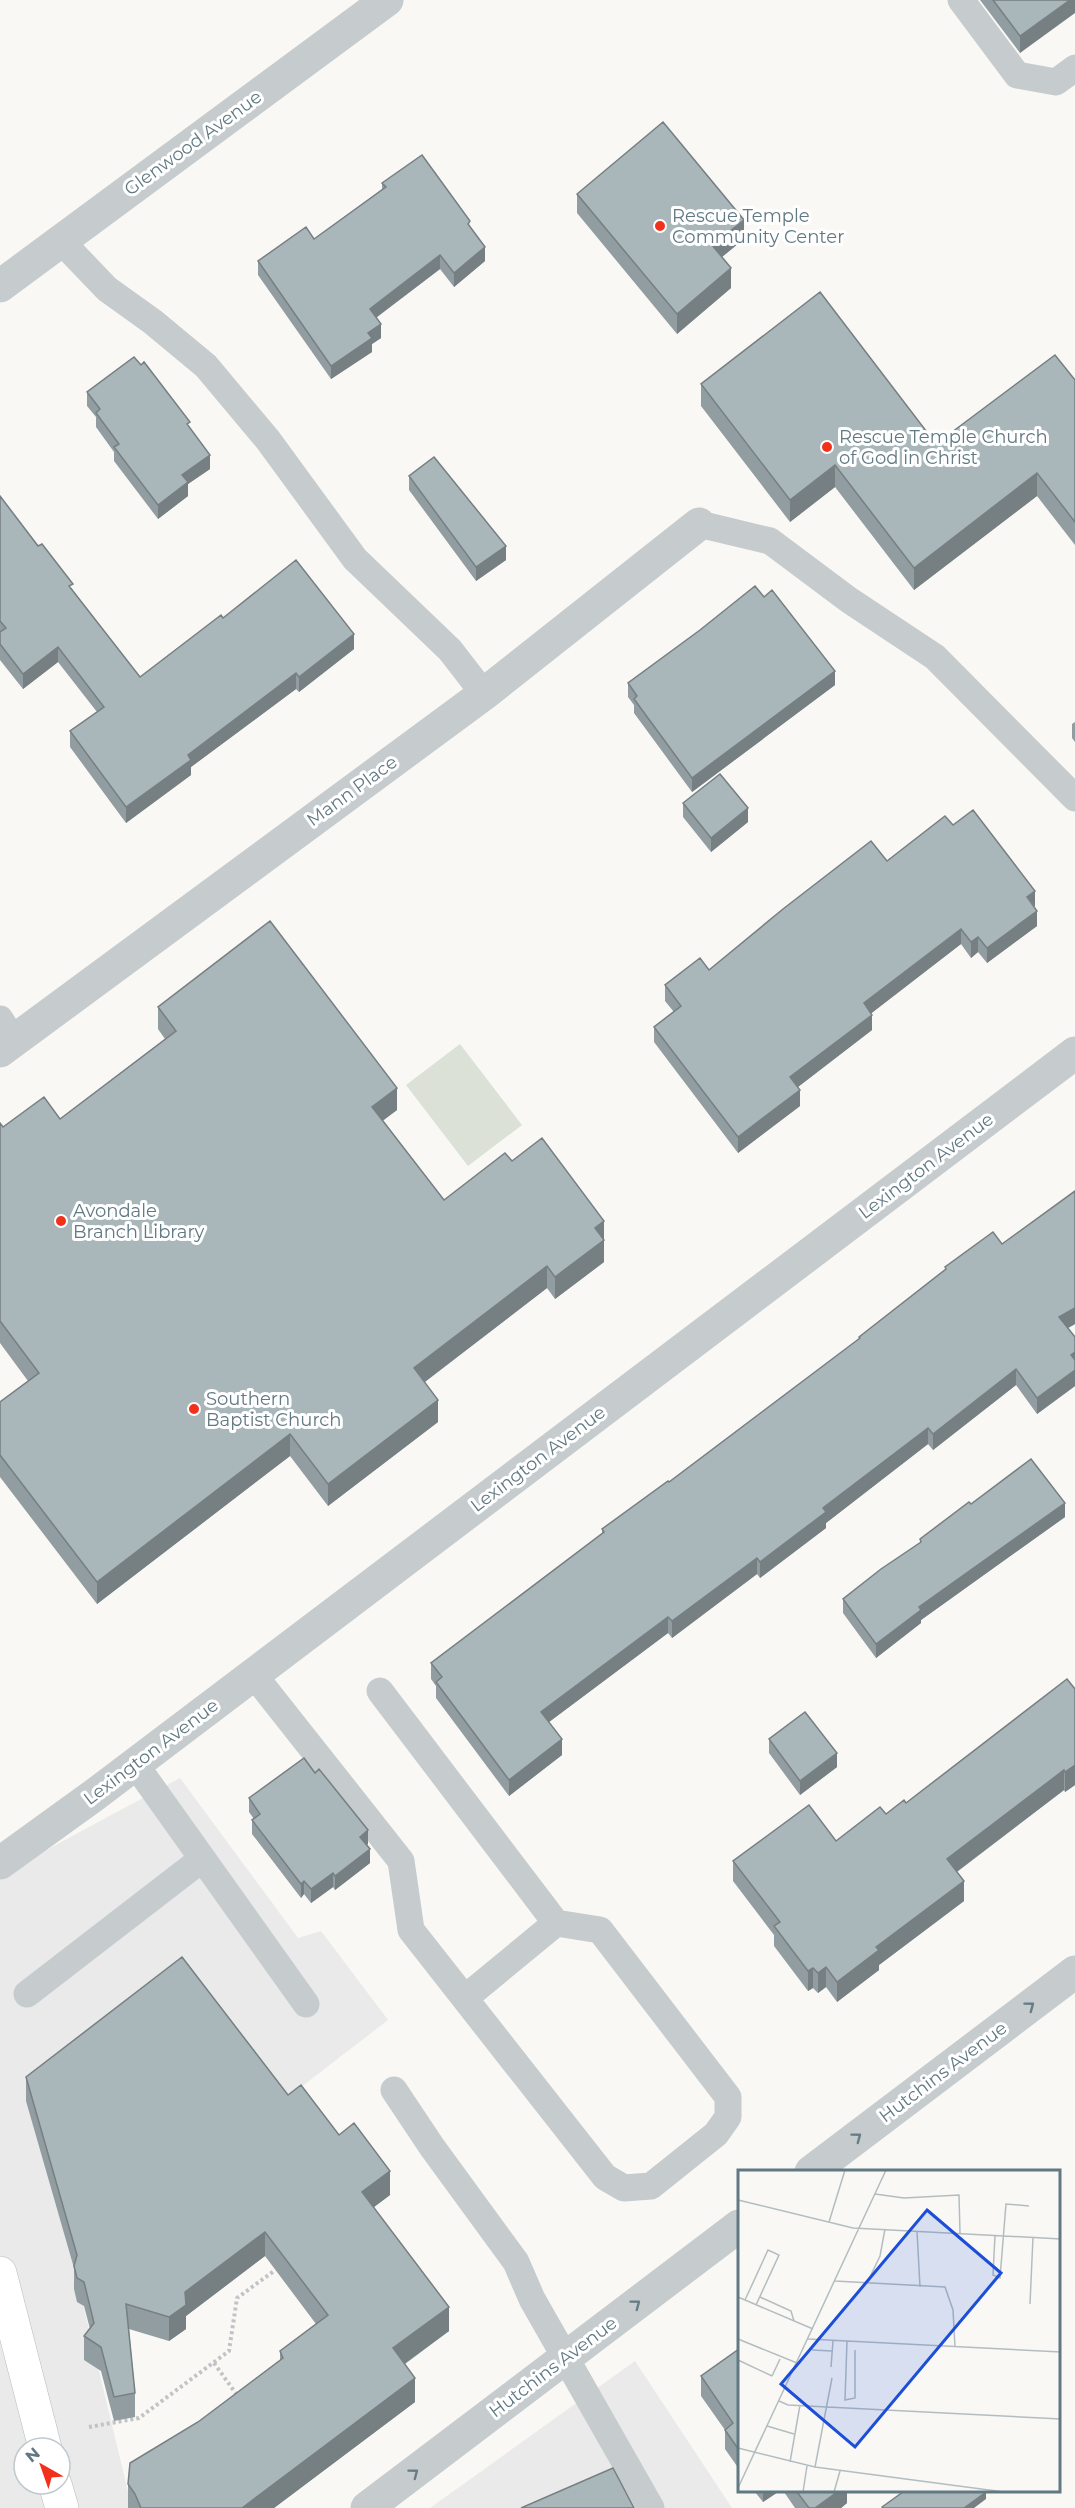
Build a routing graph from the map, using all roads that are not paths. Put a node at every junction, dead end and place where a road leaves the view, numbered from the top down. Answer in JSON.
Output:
{"nodes":[{"id":1,"x":387,"y":0,"type":"edge"},
{"id":2,"x":961,"y":0,"type":"edge"},
{"id":3,"x":1075,"y":68,"type":"edge"},
{"id":4,"x":61,"y":241,"type":"junction"},
{"id":5,"x":0,"y":286,"type":"edge"},
{"id":6,"x":699,"y":524,"type":"joint"},
{"id":7,"x":484,"y":694,"type":"junction"},
{"id":8,"x":1075,"y":798,"type":"edge"},
{"id":9,"x":4,"y":1037,"type":"edge"},
{"id":10,"x":1075,"y":1053,"type":"edge"},
{"id":11,"x":254,"y":1675,"type":"junction"},
{"id":12,"x":380,"y":1691,"type":"dead end"},
{"id":13,"x":135,"y":1764,"type":"junction"},
{"id":14,"x":202,"y":1859,"type":"junction"},
{"id":15,"x":0,"y":1863,"type":"edge"},
{"id":16,"x":556,"y":1923,"type":"junction"},
{"id":17,"x":1075,"y":1972,"type":"edge"},
{"id":18,"x":27,"y":1994,"type":"dead end"},
{"id":19,"x":465,"y":1998,"type":"junction"},
{"id":20,"x":306,"y":2004,"type":"dead end"},
{"id":21,"x":394,"y":2090,"type":"dead end"},
{"id":22,"x":814,"y":2170,"type":"edge"},
{"id":23,"x":738,"y":2227,"type":"edge"},
{"id":24,"x":2,"y":2290,"type":"edge"},
{"id":25,"x":565,"y":2358,"type":"junction"},
{"id":26,"x":42,"y":2436,"type":"edge"},
{"id":27,"x":367,"y":2508,"type":"edge"},
{"id":28,"x":651,"y":2508,"type":"edge"}],
"edges":[{"from":1,"to":4,"type":"street","name":"Glenwood Avenue"},
{"from":2,"to":3,"type":"lane"},
{"from":4,"to":5,"type":"street","name":"Glenwood Avenue"},
{"from":4,"to":7,"type":"lane"},
{"from":6,"to":7,"type":"street","name":"Mann Place"},
{"from":6,"to":8,"type":"lane"},
{"from":7,"to":9,"type":"street","name":"Mann Place"},
{"from":10,"to":11,"type":"street","name":"Lexington Avenue"},
{"from":11,"to":13,"type":"street","name":"Lexington Avenue"},
{"from":11,"to":19,"type":"lane"},
{"from":12,"to":16,"type":"lane"},
{"from":13,"to":14,"type":"lane"},
{"from":13,"to":15,"type":"street","name":"Lexington Avenue"},
{"from":14,"to":18,"type":"lane"},
{"from":14,"to":20,"type":"lane"},
{"from":16,"to":19,"type":"lane"},
{"from":16,"to":19,"type":"lane"},
{"from":22,"to":17,"type":"street","name":"Hutchins Avenue","one_way":true},
{"from":21,"to":25,"type":"lane"},
{"from":25,"to":23,"type":"street","name":"Hutchins Avenue","one_way":true},
{"from":24,"to":26,"type":"main road"},
{"from":27,"to":25,"type":"street","name":"Hutchins Avenue","one_way":true},
{"from":25,"to":28,"type":"lane"}]}
